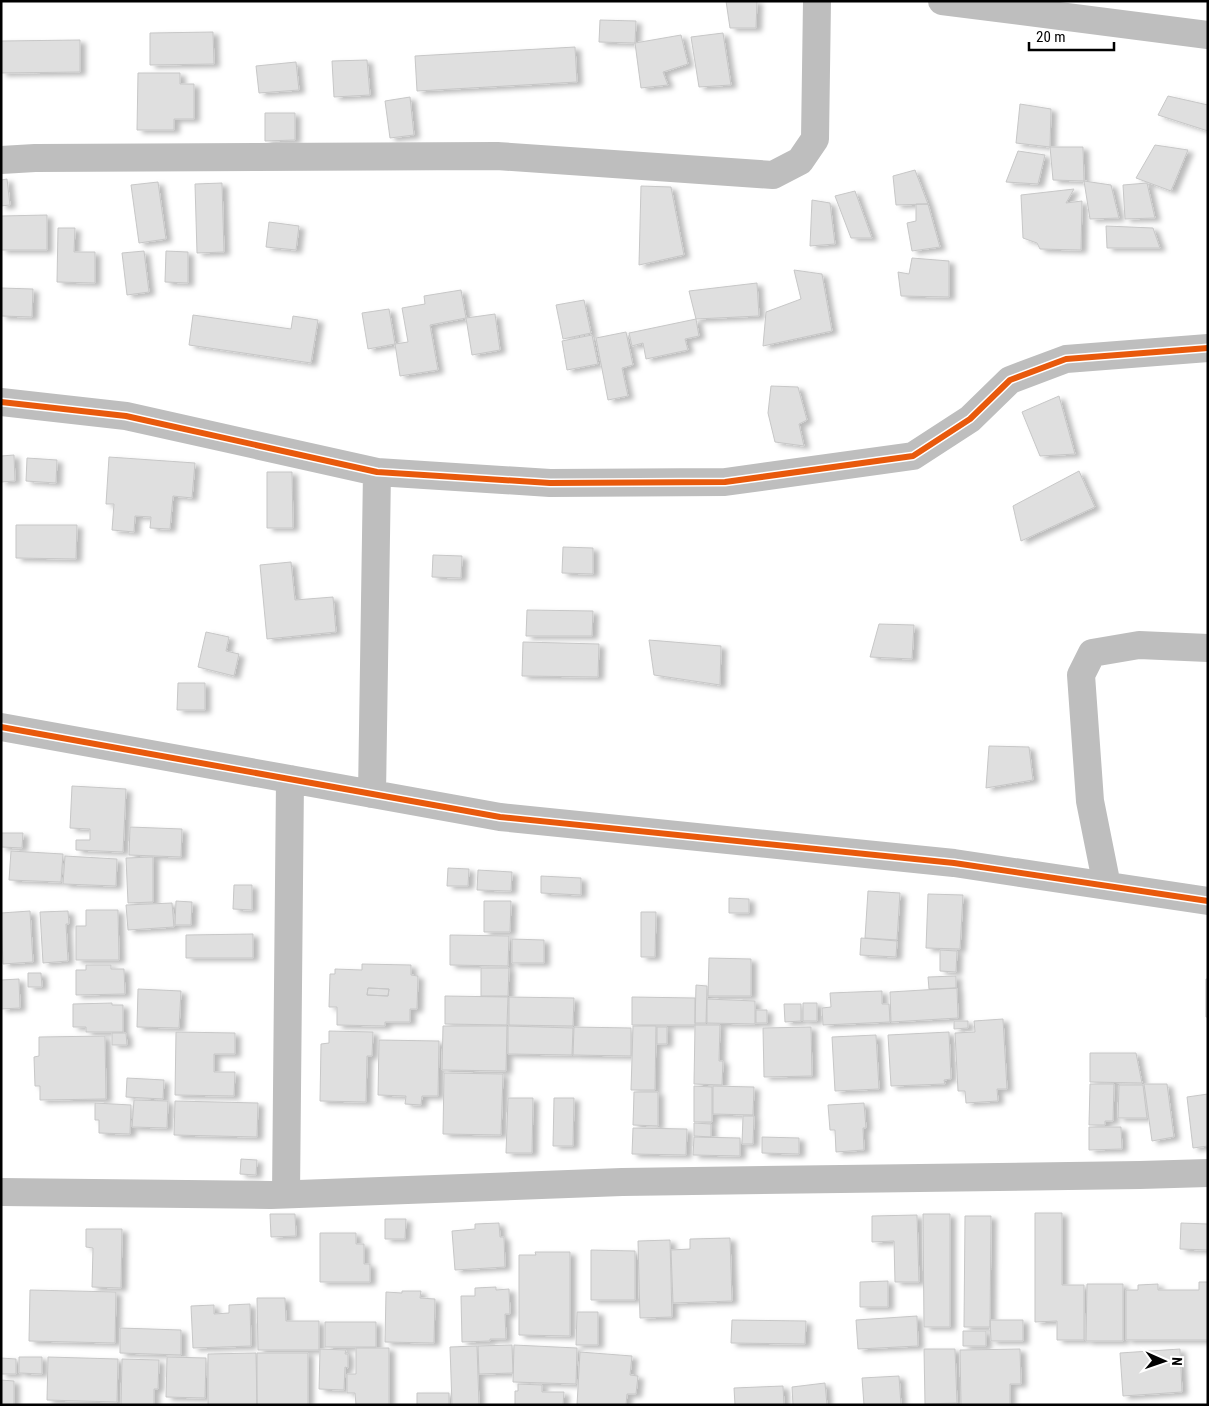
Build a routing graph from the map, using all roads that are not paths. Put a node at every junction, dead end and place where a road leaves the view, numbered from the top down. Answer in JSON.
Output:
{"nodes":[{"id":1,"x":817,"y":1,"type":"edge"},
{"id":2,"x":942,"y":1,"type":"edge"},
{"id":3,"x":1085,"y":11,"type":"edge"},
{"id":4,"x":1208,"y":35,"type":"edge"},
{"id":5,"x":1,"y":160,"type":"edge"},
{"id":6,"x":1208,"y":348,"type":"edge"},
{"id":7,"x":1,"y":402,"type":"edge"},
{"id":8,"x":377,"y":472,"type":"junction"},
{"id":9,"x":1208,"y":648,"type":"edge"},
{"id":10,"x":1,"y":727,"type":"edge"},
{"id":11,"x":290,"y":779,"type":"junction"},
{"id":12,"x":372,"y":794,"type":"junction"},
{"id":13,"x":1107,"y":886,"type":"junction"},
{"id":14,"x":1208,"y":901,"type":"edge"},
{"id":15,"x":1208,"y":1173,"type":"edge"},
{"id":16,"x":1,"y":1192,"type":"edge"},
{"id":17,"x":286,"y":1194,"type":"junction"}],
"edges":[{"from":1,"to":5,"type":"street"},
{"from":2,"to":3,"type":"street"},
{"from":3,"to":4,"type":"street"},
{"from":6,"to":8,"type":"street"},
{"from":7,"to":8,"type":"street"},
{"from":8,"to":12,"type":"street"},
{"from":9,"to":13,"type":"street"},
{"from":10,"to":11,"type":"street"},
{"from":11,"to":12,"type":"street"},
{"from":11,"to":17,"type":"street"},
{"from":12,"to":13,"type":"street"},
{"from":13,"to":14,"type":"street"},
{"from":15,"to":17,"type":"street"},
{"from":16,"to":17,"type":"street"}]}
